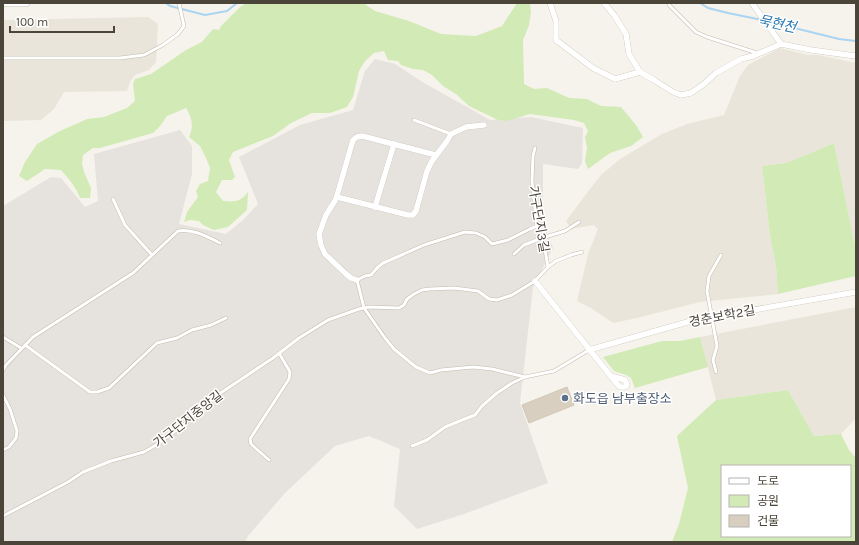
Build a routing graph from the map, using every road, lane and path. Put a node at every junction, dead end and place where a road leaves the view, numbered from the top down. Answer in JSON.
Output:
{"nodes":[{"id":1,"x":3,"y":3,"type":"edge"},
{"id":2,"x":26,"y":3,"type":"edge"},
{"id":3,"x":179,"y":3,"type":"edge"},
{"id":4,"x":550,"y":3,"type":"edge"},
{"id":5,"x":604,"y":3,"type":"edge"},
{"id":6,"x":752,"y":3,"type":"edge"},
{"id":7,"x":669,"y":5,"type":"dead end"},
{"id":8,"x":780,"y":44,"type":"junction"},
{"id":9,"x":758,"y":54,"type":"junction"},
{"id":10,"x":856,"y":56,"type":"edge"},
{"id":11,"x":3,"y":58,"type":"edge"},
{"id":12,"x":640,"y":72,"type":"junction"},
{"id":13,"x":414,"y":120,"type":"dead end"},
{"id":14,"x":484,"y":125,"type":"dead end"},
{"id":15,"x":451,"y":134,"type":"junction"},
{"id":16,"x":394,"y":144,"type":"junction"},
{"id":17,"x":535,"y":148,"type":"dead end"},
{"id":18,"x":436,"y":155,"type":"junction"},
{"id":19,"x":337,"y":196,"type":"junction"},
{"id":20,"x":113,"y":198,"type":"dead end"},
{"id":21,"x":375,"y":207,"type":"junction"},
{"id":22,"x":579,"y":222,"type":"dead end"},
{"id":23,"x":538,"y":226,"type":"junction"},
{"id":24,"x":542,"y":238,"type":"junction"},
{"id":25,"x":220,"y":243,"type":"dead end"},
{"id":26,"x":582,"y":252,"type":"dead end"},
{"id":27,"x":514,"y":254,"type":"dead end"},
{"id":28,"x":152,"y":255,"type":"junction"},
{"id":29,"x":721,"y":255,"type":"dead end"},
{"id":30,"x":548,"y":267,"type":"junction"},
{"id":31,"x":357,"y":280,"type":"junction"},
{"id":32,"x":535,"y":281,"type":"junction"},
{"id":33,"x":856,"y":292,"type":"edge"},
{"id":34,"x":364,"y":308,"type":"junction"},
{"id":35,"x":712,"y":317,"type":"junction"},
{"id":36,"x":226,"y":318,"type":"dead end"},
{"id":37,"x":3,"y":337,"type":"edge"},
{"id":38,"x":25,"y":345,"type":"junction"},
{"id":39,"x":21,"y":348,"type":"junction"},
{"id":40,"x":589,"y":350,"type":"junction"},
{"id":41,"x":279,"y":353,"type":"junction"},
{"id":42,"x":3,"y":370,"type":"edge"},
{"id":43,"x":716,"y":372,"type":"dead end"},
{"id":44,"x":611,"y":376,"type":"dead end"},
{"id":45,"x":525,"y":377,"type":"junction"},
{"id":46,"x":3,"y":395,"type":"edge"},
{"id":47,"x":412,"y":446,"type":"dead end"},
{"id":48,"x":3,"y":450,"type":"edge"},
{"id":49,"x":268,"y":460,"type":"dead end"},
{"id":50,"x":3,"y":516,"type":"edge"}],
"edges":[{"from":1,"to":2,"type":"street"},
{"from":3,"to":11,"type":"lane"},
{"from":4,"to":12,"type":"street"},
{"from":5,"to":12,"type":"street"},
{"from":6,"to":8,"type":"street"},
{"from":7,"to":9,"type":"lane"},
{"from":8,"to":9,"type":"street"},
{"from":8,"to":10,"type":"street"},
{"from":9,"to":12,"type":"street"},
{"from":13,"to":15,"type":"lane"},
{"from":14,"to":15,"type":"street"},
{"from":15,"to":18,"type":"street"},
{"from":16,"to":18,"type":"street"},
{"from":16,"to":19,"type":"street"},
{"from":16,"to":21,"type":"street"},
{"from":17,"to":23,"type":"lane","name":"가구단지3길"},
{"from":18,"to":21,"type":"street"},
{"from":19,"to":21,"type":"street"},
{"from":19,"to":31,"type":"street"},
{"from":20,"to":28,"type":"lane"},
{"from":22,"to":24,"type":"lane"},
{"from":23,"to":24,"type":"lane","name":"가구단지3길"},
{"from":23,"to":31,"type":"lane"},
{"from":24,"to":27,"type":"lane"},
{"from":24,"to":30,"type":"lane","name":"가구단지3길"},
{"from":25,"to":28,"type":"lane"},
{"from":26,"to":30,"type":"lane"},
{"from":28,"to":38,"type":"lane"},
{"from":29,"to":35,"type":"lane"},
{"from":30,"to":32,"type":"lane"},
{"from":31,"to":34,"type":"lane"},
{"from":32,"to":34,"type":"lane","name":"가구단지중앙길"},
{"from":32,"to":40,"type":"street"},
{"from":33,"to":35,"type":"street","name":"경춘보학2길"},
{"from":34,"to":41,"type":"lane","name":"가구단지중앙길"},
{"from":34,"to":45,"type":"lane"},
{"from":35,"to":40,"type":"street","name":"경춘보학2길"},
{"from":35,"to":43,"type":"lane"},
{"from":36,"to":38,"type":"lane"},
{"from":37,"to":39,"type":"lane"},
{"from":38,"to":39,"type":"lane"},
{"from":39,"to":42,"type":"lane"},
{"from":40,"to":44,"type":"street"},
{"from":40,"to":45,"type":"lane"},
{"from":41,"to":49,"type":"lane"},
{"from":41,"to":50,"type":"lane","name":"가구단지중앙길"},
{"from":45,"to":47,"type":"lane"},
{"from":46,"to":48,"type":"lane"}]}
